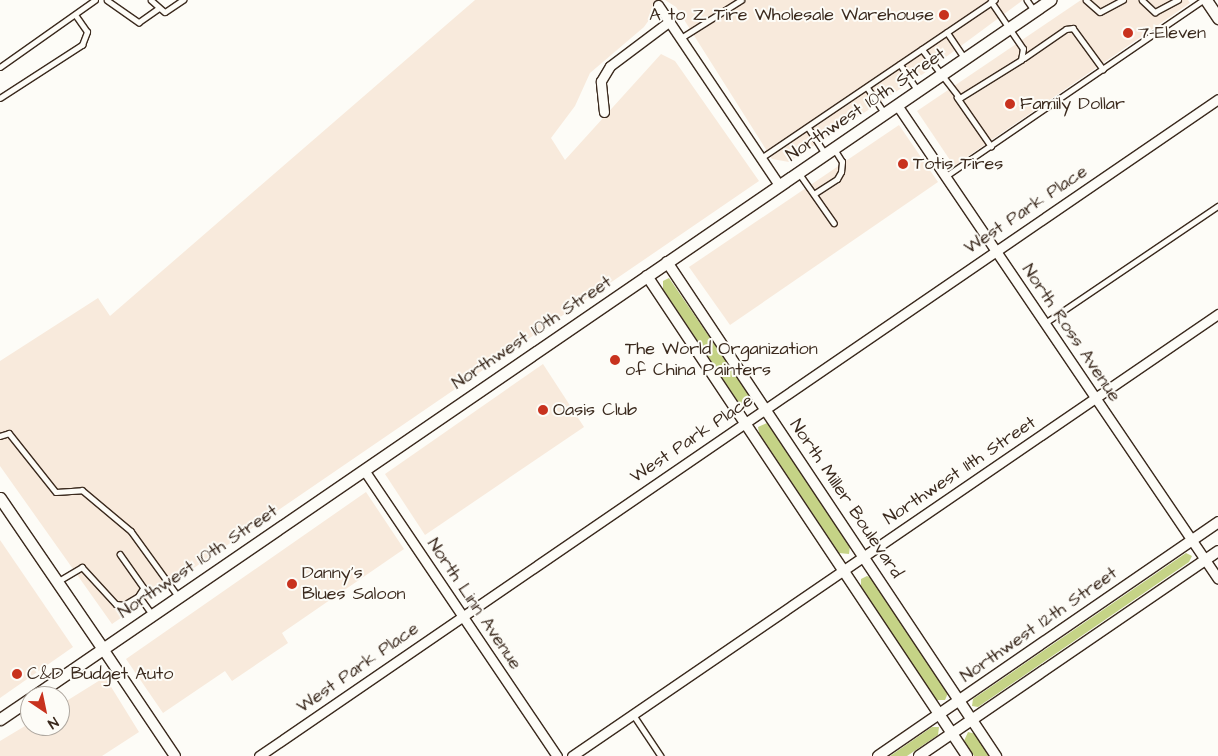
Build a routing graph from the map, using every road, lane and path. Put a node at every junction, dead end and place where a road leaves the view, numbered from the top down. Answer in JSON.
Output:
{"nodes":[{"id":1,"x":95,"y":0,"type":"edge"},
{"id":2,"x":107,"y":0,"type":"edge"},
{"id":3,"x":151,"y":0,"type":"edge"},
{"id":4,"x":183,"y":0,"type":"edge"},
{"id":5,"x":741,"y":0,"type":"edge"},
{"id":6,"x":1027,"y":0,"type":"edge"},
{"id":7,"x":1050,"y":0,"type":"edge"},
{"id":8,"x":1086,"y":0,"type":"edge"},
{"id":9,"x":1123,"y":0,"type":"edge"},
{"id":10,"x":1142,"y":0,"type":"edge"},
{"id":11,"x":1178,"y":0,"type":"edge"},
{"id":12,"x":993,"y":1,"type":"edge"},
{"id":13,"x":1207,"y":1,"type":"edge"},
{"id":14,"x":656,"y":2,"type":"edge"},
{"id":15,"x":159,"y":8,"type":"junction"},
{"id":16,"x":1034,"y":11,"type":"junction"},
{"id":17,"x":76,"y":16,"type":"junction"},
{"id":18,"x":1218,"y":18,"type":"edge"},
{"id":19,"x":670,"y":21,"type":"junction"},
{"id":20,"x":1009,"y":28,"type":"junction"},
{"id":21,"x":947,"y":32,"type":"junction"},
{"id":22,"x":681,"y":38,"type":"junction"},
{"id":23,"x":922,"y":49,"type":"junction"},
{"id":24,"x":965,"y":58,"type":"junction"},
{"id":25,"x":1021,"y":60,"type":"junction"},
{"id":26,"x":900,"y":64,"type":"junction"},
{"id":27,"x":0,"y":67,"type":"edge"},
{"id":28,"x":1103,"y":69,"type":"junction"},
{"id":29,"x":940,"y":75,"type":"junction"},
{"id":30,"x":867,"y":87,"type":"junction"},
{"id":31,"x":918,"y":90,"type":"junction"},
{"id":32,"x":956,"y":96,"type":"junction"},
{"id":33,"x":0,"y":98,"type":"edge"},
{"id":34,"x":1218,"y":99,"type":"edge"},
{"id":35,"x":897,"y":105,"type":"junction"},
{"id":36,"x":604,"y":112,"type":"dead end"},
{"id":37,"x":884,"y":114,"type":"junction"},
{"id":38,"x":808,"y":127,"type":"junction"},
{"id":39,"x":991,"y":146,"type":"junction"},
{"id":40,"x":829,"y":151,"type":"junction"},
{"id":41,"x":761,"y":158,"type":"junction"},
{"id":42,"x":798,"y":172,"type":"junction"},
{"id":43,"x":946,"y":176,"type":"junction"},
{"id":44,"x":779,"y":185,"type":"junction"},
{"id":45,"x":814,"y":194,"type":"junction"},
{"id":46,"x":1218,"y":206,"type":"edge"},
{"id":47,"x":834,"y":223,"type":"dead end"},
{"id":48,"x":996,"y":250,"type":"junction"},
{"id":49,"x":667,"y":262,"type":"junction"},
{"id":50,"x":647,"y":276,"type":"junction"},
{"id":51,"x":1218,"y":314,"type":"edge"},
{"id":52,"x":1044,"y":324,"type":"junction"},
{"id":53,"x":1096,"y":398,"type":"junction"},
{"id":54,"x":766,"y":408,"type":"junction"},
{"id":55,"x":745,"y":423,"type":"junction"},
{"id":56,"x":0,"y":436,"type":"edge"},
{"id":57,"x":364,"y":470,"type":"junction"},
{"id":58,"x":0,"y":498,"type":"edge"},
{"id":59,"x":1218,"y":522,"type":"edge"},
{"id":60,"x":1191,"y":539,"type":"junction"},
{"id":61,"x":1218,"y":551,"type":"edge"},
{"id":62,"x":120,"y":554,"type":"dead end"},
{"id":63,"x":864,"y":555,"type":"junction"},
{"id":64,"x":1205,"y":560,"type":"junction"},
{"id":65,"x":844,"y":570,"type":"junction"},
{"id":66,"x":1218,"y":579,"type":"edge"},
{"id":67,"x":57,"y":582,"type":"junction"},
{"id":68,"x":139,"y":596,"type":"junction"},
{"id":69,"x":179,"y":597,"type":"junction"},
{"id":70,"x":152,"y":615,"type":"junction"},
{"id":71,"x":462,"y":616,"type":"junction"},
{"id":72,"x":103,"y":649,"type":"junction"},
{"id":73,"x":49,"y":686,"type":"edge"},
{"id":74,"x":960,"y":700,"type":"junction"},
{"id":75,"x":20,"y":706,"type":"edge"},
{"id":76,"x":633,"y":714,"type":"junction"},
{"id":77,"x":939,"y":714,"type":"junction"},
{"id":78,"x":0,"y":719,"type":"edge"},
{"id":79,"x":972,"y":719,"type":"junction"},
{"id":80,"x":952,"y":733,"type":"junction"},
{"id":81,"x":175,"y":756,"type":"edge"},
{"id":82,"x":260,"y":756,"type":"edge"},
{"id":83,"x":556,"y":756,"type":"edge"},
{"id":84,"x":572,"y":756,"type":"edge"},
{"id":85,"x":661,"y":756,"type":"edge"},
{"id":86,"x":878,"y":756,"type":"edge"},
{"id":87,"x":918,"y":756,"type":"edge"},
{"id":88,"x":967,"y":756,"type":"edge"},
{"id":89,"x":996,"y":756,"type":"edge"}],
"edges":[{"from":1,"to":17,"type":"lane"},
{"from":2,"to":15,"type":"lane"},
{"from":3,"to":15,"type":"lane"},
{"from":4,"to":15,"type":"lane"},
{"from":5,"to":22,"type":"lane"},
{"from":6,"to":16,"type":"lane"},
{"from":7,"to":16,"type":"main road","name":"Northwest 10th Street"},
{"from":8,"to":9,"type":"lane"},
{"from":10,"to":11,"type":"lane"},
{"from":12,"to":20,"type":"lane"},
{"from":12,"to":21,"type":"lane"},
{"from":13,"to":18,"type":"main road"},
{"from":13,"to":28,"type":"lane"},
{"from":14,"to":19,"type":"street"},
{"from":16,"to":20,"type":"main road","name":"Northwest 10th Street"},
{"from":17,"to":27,"type":"lane"},
{"from":17,"to":33,"type":"lane"},
{"from":19,"to":22,"type":"street"},
{"from":19,"to":36,"type":"street"},
{"from":20,"to":24,"type":"main road","name":"Northwest 10th Street"},
{"from":20,"to":25,"type":"lane"},
{"from":21,"to":23,"type":"lane"},
{"from":21,"to":24,"type":"lane"},
{"from":22,"to":41,"type":"street"},
{"from":23,"to":26,"type":"lane"},
{"from":23,"to":29,"type":"lane"},
{"from":24,"to":29,"type":"main road","name":"Northwest 10th Street"},
{"from":25,"to":28,"type":"lane"},
{"from":25,"to":32,"type":"lane"},
{"from":26,"to":30,"type":"lane"},
{"from":26,"to":31,"type":"lane"},
{"from":28,"to":39,"type":"lane"},
{"from":29,"to":31,"type":"main road","name":"Northwest 10th Street"},
{"from":29,"to":32,"type":"lane"},
{"from":30,"to":37,"type":"lane"},
{"from":30,"to":38,"type":"lane"},
{"from":31,"to":35,"type":"main road","name":"Northwest 10th Street"},
{"from":32,"to":39,"type":"lane"},
{"from":34,"to":48,"type":"street","name":"West Park Place"},
{"from":35,"to":37,"type":"main road","name":"Northwest 10th Street"},
{"from":35,"to":43,"type":"street","name":"North Ross Avenue"},
{"from":37,"to":40,"type":"main road","name":"Northwest 10th Street"},
{"from":38,"to":40,"type":"lane"},
{"from":38,"to":41,"type":"lane"},
{"from":39,"to":43,"type":"lane"},
{"from":40,"to":42,"type":"main road","name":"Northwest 10th Street"},
{"from":40,"to":45,"type":"lane"},
{"from":41,"to":44,"type":"street"},
{"from":42,"to":44,"type":"main road","name":"Northwest 10th Street"},
{"from":42,"to":45,"type":"lane"},
{"from":43,"to":48,"type":"street","name":"North Ross Avenue"},
{"from":44,"to":49,"type":"main road","name":"Northwest 10th Street"},
{"from":45,"to":47,"type":"lane"},
{"from":46,"to":52,"type":"lane"},
{"from":48,"to":52,"type":"street","name":"North Ross Avenue"},
{"from":48,"to":54,"type":"street","name":"West Park Place"},
{"from":49,"to":50,"type":"main road","name":"Northwest 10th Street"},
{"from":49,"to":54,"type":"street","name":"North Miller Boulevard"},
{"from":50,"to":55,"type":"street"},
{"from":50,"to":57,"type":"main road","name":"Northwest 10th Street"},
{"from":51,"to":53,"type":"street","name":"Northwest 11th Street"},
{"from":52,"to":53,"type":"street","name":"North Ross Avenue"},
{"from":53,"to":60,"type":"street","name":"North Ross Avenue"},
{"from":53,"to":63,"type":"street","name":"Northwest 11th Street"},
{"from":54,"to":55,"type":"street","name":"West Park Place"},
{"from":54,"to":63,"type":"street","name":"North Miller Boulevard"},
{"from":55,"to":65,"type":"street"},
{"from":55,"to":71,"type":"street","name":"West Park Place"},
{"from":56,"to":69,"type":"lane"},
{"from":57,"to":69,"type":"main road","name":"Northwest 10th Street"},
{"from":57,"to":71,"type":"street","name":"North Linn Avenue"},
{"from":58,"to":67,"type":"main road"},
{"from":59,"to":60,"type":"street","name":"Northwest 12th Street"},
{"from":60,"to":64,"type":"street","name":"North Ross Avenue"},
{"from":60,"to":74,"type":"street","name":"Northwest 12th Street"},
{"from":61,"to":64,"type":"street"},
{"from":62,"to":68,"type":"lane"},
{"from":63,"to":65,"type":"street","name":"Northwest 11th Street"},
{"from":63,"to":74,"type":"street","name":"North Miller Boulevard"},
{"from":64,"to":66,"type":"street","name":"North Ross Avenue"},
{"from":64,"to":79,"type":"street"},
{"from":65,"to":76,"type":"street","name":"Northwest 11th Street"},
{"from":65,"to":77,"type":"street"},
{"from":67,"to":68,"type":"lane"},
{"from":67,"to":72,"type":"main road"},
{"from":68,"to":70,"type":"lane"},
{"from":69,"to":70,"type":"main road","name":"Northwest 10th Street"},
{"from":70,"to":72,"type":"main road","name":"Northwest 10th Street"},
{"from":71,"to":82,"type":"street","name":"West Park Place"},
{"from":71,"to":83,"type":"street","name":"North Linn Avenue"},
{"from":72,"to":73,"type":"main road","name":"Northwest 10th Street"},
{"from":72,"to":81,"type":"street"},
{"from":74,"to":77,"type":"street","name":"Northwest 12th Street"},
{"from":74,"to":79,"type":"street","name":"North Miller Boulevard"},
{"from":75,"to":78,"type":"main road"},
{"from":76,"to":84,"type":"street","name":"Northwest 11th Street"},
{"from":76,"to":85,"type":"lane"},
{"from":77,"to":80,"type":"street"},
{"from":77,"to":86,"type":"street","name":"Northwest 12th Street"},
{"from":79,"to":80,"type":"street"},
{"from":79,"to":89,"type":"street","name":"North Miller Boulevard"},
{"from":80,"to":87,"type":"street"},
{"from":80,"to":88,"type":"street"}]}
